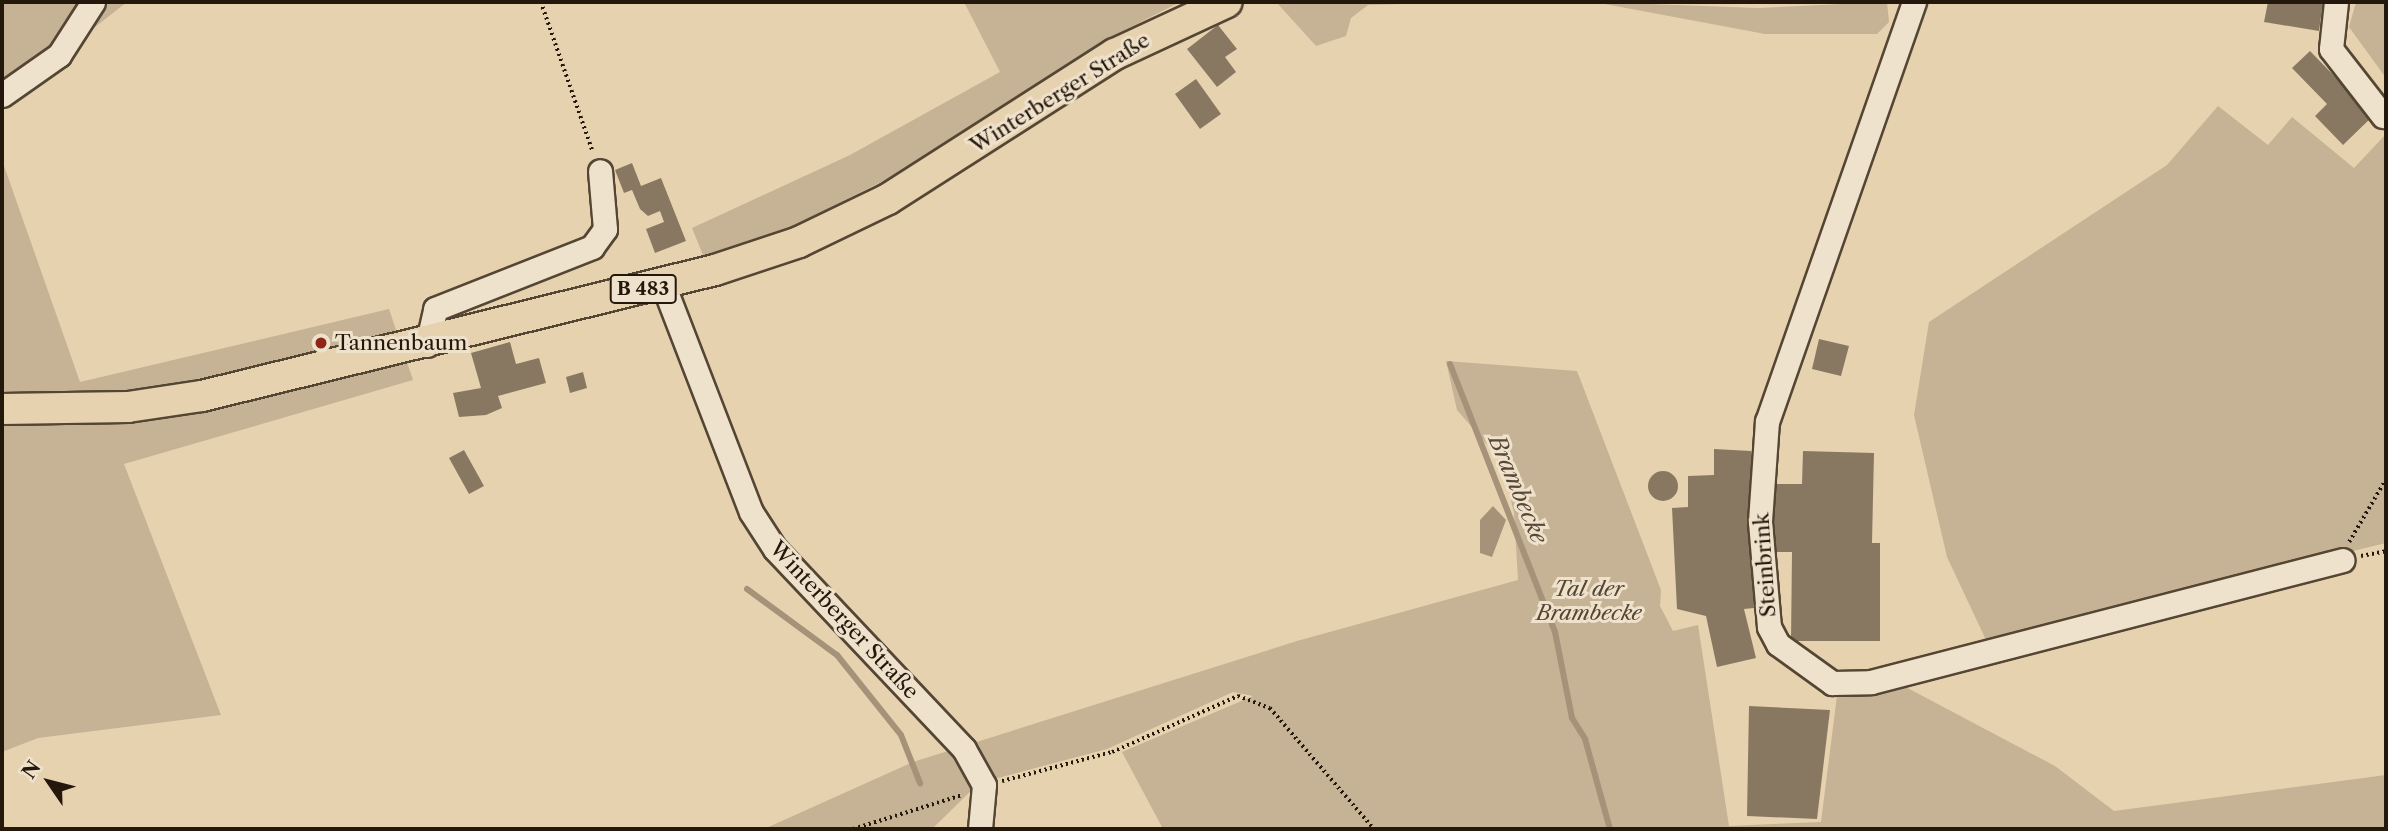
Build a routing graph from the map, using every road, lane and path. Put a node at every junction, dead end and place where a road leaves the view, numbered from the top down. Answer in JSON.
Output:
{"nodes":[{"id":1,"x":93,"y":2,"type":"edge"},
{"id":2,"x":541,"y":2,"type":"edge"},
{"id":3,"x":1227,"y":2,"type":"edge"},
{"id":4,"x":1914,"y":2,"type":"edge"},
{"id":5,"x":2336,"y":2,"type":"edge"},
{"id":6,"x":2,"y":95,"type":"edge"},
{"id":7,"x":2383,"y":116,"type":"dead end"},
{"id":8,"x":600,"y":171,"type":"joint"},
{"id":9,"x":663,"y":284,"type":"junction"},
{"id":10,"x":427,"y":345,"type":"junction"},
{"id":11,"x":2,"y":409,"type":"edge"},
{"id":12,"x":2386,"y":479,"type":"edge"},
{"id":13,"x":2342,"y":560,"type":"joint"},
{"id":14,"x":984,"y":785,"type":"junction"},
{"id":15,"x":853,"y":829,"type":"edge"},
{"id":16,"x":980,"y":829,"type":"edge"},
{"id":17,"x":1374,"y":829,"type":"edge"}],
"edges":[{"from":1,"to":6,"type":"street"},
{"from":2,"to":8,"type":"path"},
{"from":3,"to":9,"type":"main road","name":"Winterberger Straße","number":"B 483"},
{"from":4,"to":13,"type":"street","name":"Steinbrink"},
{"from":5,"to":7,"type":"street"},
{"from":8,"to":10,"type":"street"},
{"from":9,"to":10,"type":"main road","name":"Winterberger Straße","number":"B 483"},
{"from":9,"to":14,"type":"street","name":"Winterberger Straße"},
{"from":10,"to":11,"type":"main road","name":"Winterberger Straße","number":"B 483"},
{"from":12,"to":13,"type":"path"},
{"from":14,"to":15,"type":"path"},
{"from":14,"to":16,"type":"street"},
{"from":14,"to":17,"type":"path"}]}
